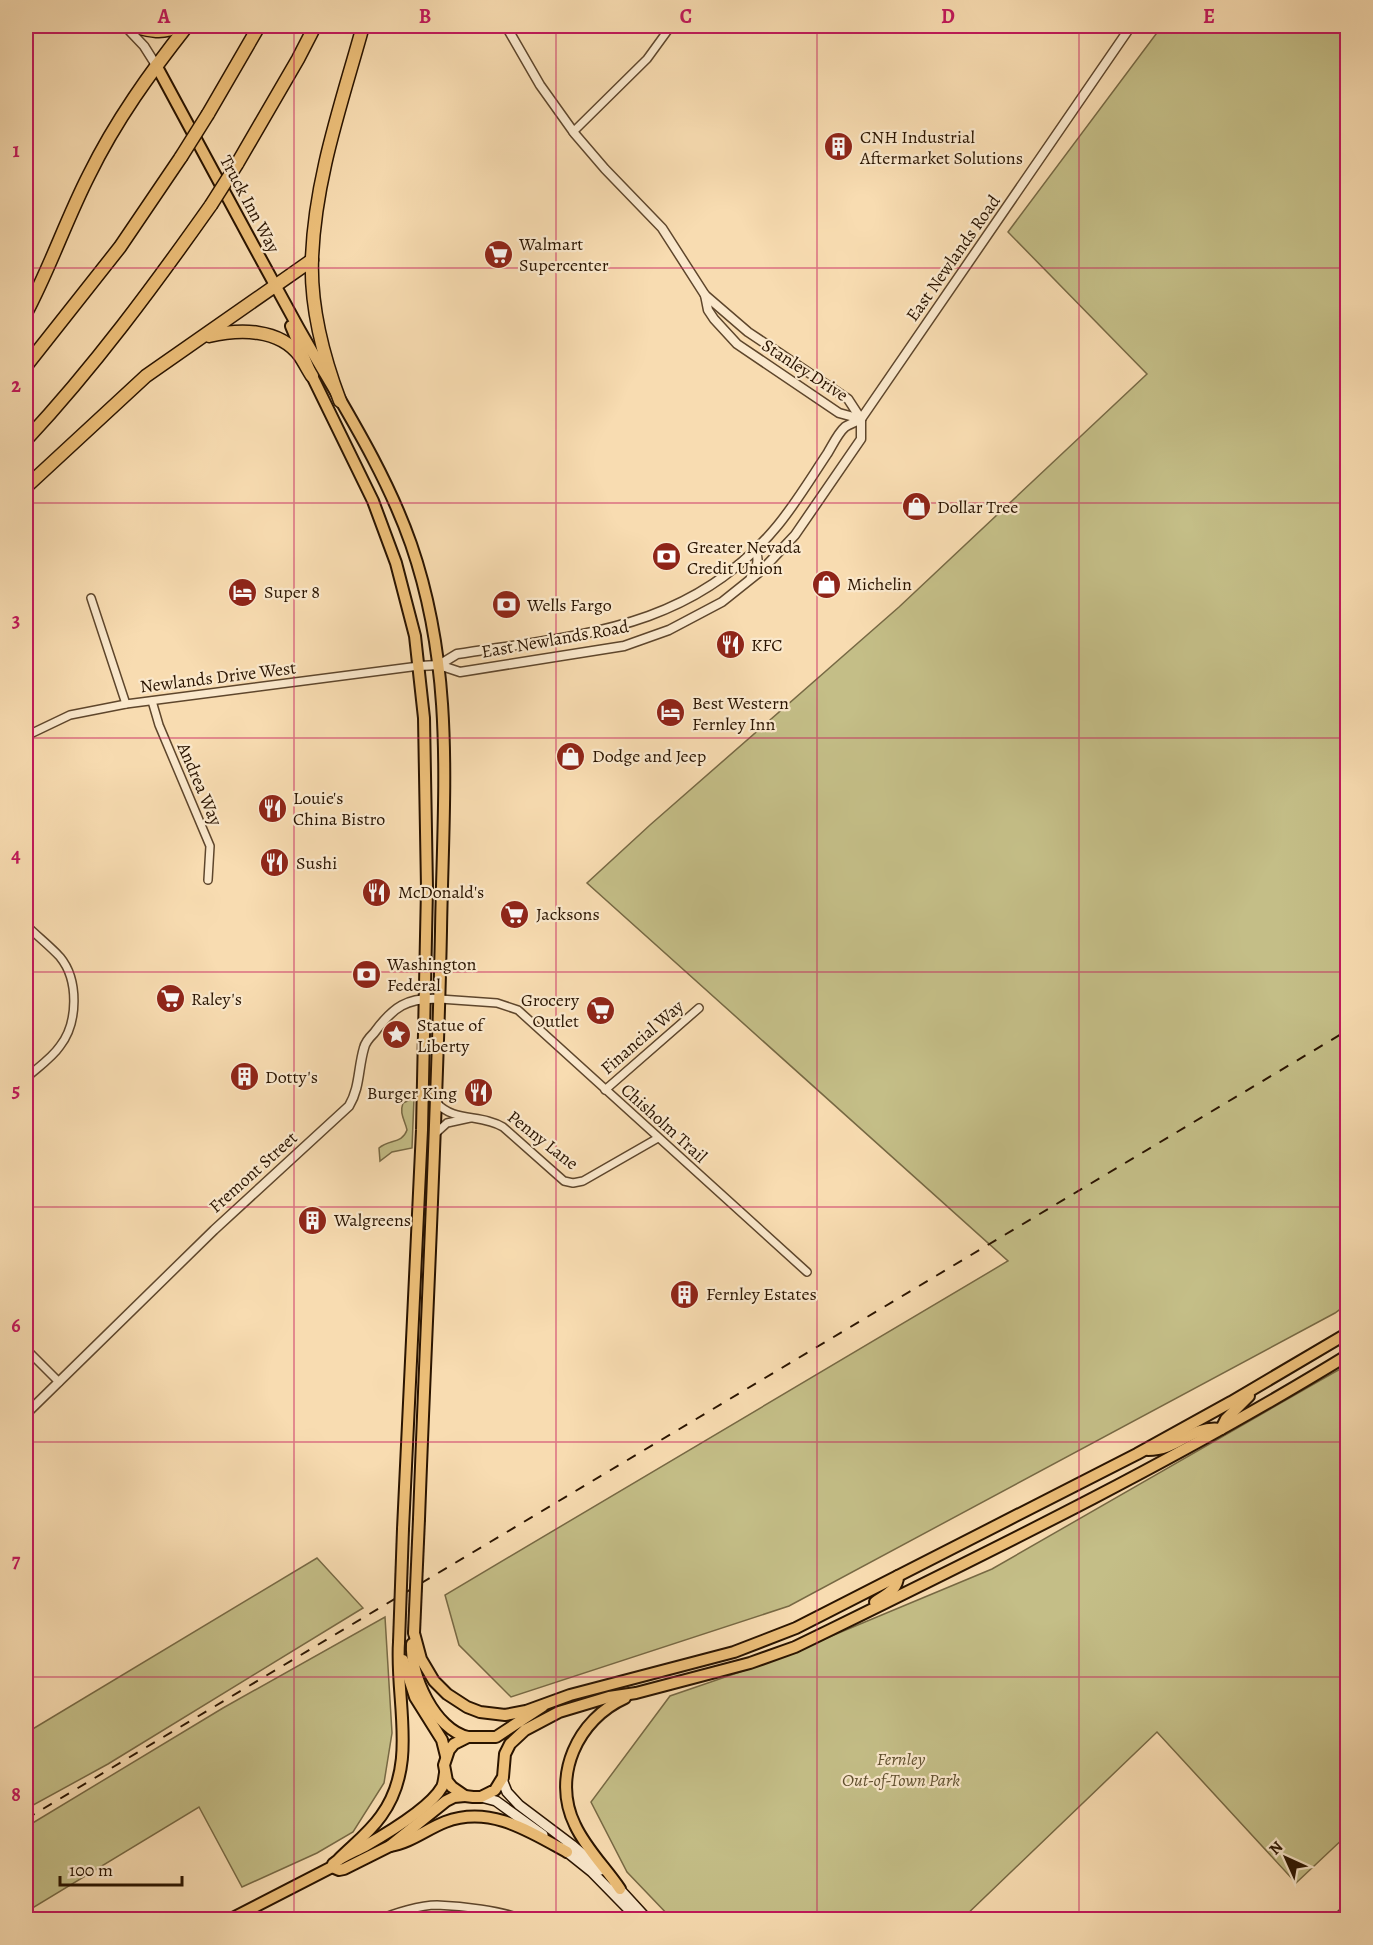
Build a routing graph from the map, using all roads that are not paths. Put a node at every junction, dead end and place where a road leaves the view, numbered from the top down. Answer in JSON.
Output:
{"nodes":[{"id":1,"x":125,"y":26,"type":"edge"},
{"id":2,"x":132,"y":26,"type":"edge"},
{"id":3,"x":177,"y":26,"type":"edge"},
{"id":4,"x":187,"y":26,"type":"edge"},
{"id":5,"x":259,"y":26,"type":"edge"},
{"id":6,"x":315,"y":26,"type":"edge"},
{"id":7,"x":363,"y":26,"type":"edge"},
{"id":8,"x":506,"y":26,"type":"edge"},
{"id":9,"x":671,"y":26,"type":"edge"},
{"id":10,"x":1131,"y":26,"type":"edge"},
{"id":11,"x":156,"y":64,"type":"junction"},
{"id":12,"x":573,"y":132,"type":"junction"},
{"id":13,"x":312,"y":260,"type":"junction"},
{"id":14,"x":276,"y":286,"type":"junction"},
{"id":15,"x":705,"y":295,"type":"junction"},
{"id":16,"x":26,"y":313,"type":"edge"},
{"id":17,"x":202,"y":337,"type":"junction"},
{"id":18,"x":26,"y":366,"type":"edge"},
{"id":19,"x":312,"y":376,"type":"junction"},
{"id":20,"x":340,"y":401,"type":"junction"},
{"id":21,"x":861,"y":419,"type":"junction"},
{"id":22,"x":26,"y":440,"type":"edge"},
{"id":23,"x":26,"y":487,"type":"edge"},
{"id":24,"x":755,"y":549,"type":"junction"},
{"id":25,"x":748,"y":583,"type":"junction"},
{"id":26,"x":91,"y":598,"type":"dead end"},
{"id":27,"x":439,"y":664,"type":"junction"},
{"id":28,"x":419,"y":666,"type":"junction"},
{"id":29,"x":152,"y":701,"type":"junction"},
{"id":30,"x":126,"y":704,"type":"junction"},
{"id":31,"x":26,"y":736,"type":"edge"},
{"id":32,"x":208,"y":880,"type":"dead end"},
{"id":33,"x":26,"y":925,"type":"edge"},
{"id":34,"x":424,"y":998,"type":"junction"},
{"id":35,"x":440,"y":999,"type":"junction"},
{"id":36,"x":497,"y":1003,"type":"joint"},
{"id":37,"x":699,"y":1008,"type":"dead end"},
{"id":38,"x":26,"y":1078,"type":"edge"},
{"id":39,"x":605,"y":1090,"type":"junction"},
{"id":40,"x":437,"y":1102,"type":"junction"},
{"id":41,"x":470,"y":1118,"type":"junction"},
{"id":42,"x":436,"y":1133,"type":"junction"},
{"id":43,"x":658,"y":1138,"type":"junction"},
{"id":44,"x":807,"y":1272,"type":"dead end"},
{"id":45,"x":1347,"y":1333,"type":"edge"},
{"id":46,"x":26,"y":1349,"type":"edge"},
{"id":47,"x":1347,"y":1355,"type":"edge"},
{"id":48,"x":58,"y":1382,"type":"junction"},
{"id":49,"x":1254,"y":1389,"type":"junction"},
{"id":50,"x":26,"y":1414,"type":"edge"},
{"id":51,"x":1221,"y":1429,"type":"junction"},
{"id":52,"x":1145,"y":1450,"type":"junction"},
{"id":53,"x":897,"y":1576,"type":"junction"},
{"id":54,"x":832,"y":1629,"type":"junction"},
{"id":55,"x":414,"y":1633,"type":"junction"},
{"id":56,"x":399,"y":1642,"type":"junction"},
{"id":57,"x":636,"y":1693,"type":"junction"},
{"id":58,"x":543,"y":1706,"type":"junction"},
{"id":59,"x":468,"y":1737,"type":"junction"},
{"id":60,"x":484,"y":1738,"type":"junction"},
{"id":61,"x":446,"y":1758,"type":"junction"},
{"id":62,"x":504,"y":1761,"type":"junction"},
{"id":63,"x":445,"y":1773,"type":"junction"},
{"id":64,"x":503,"y":1777,"type":"junction"},
{"id":65,"x":465,"y":1796,"type":"junction"},
{"id":66,"x":480,"y":1797,"type":"junction"},
{"id":67,"x":390,"y":1846,"type":"junction"},
{"id":68,"x":567,"y":1852,"type":"junction"},
{"id":69,"x":335,"y":1863,"type":"junction"},
{"id":70,"x":621,"y":1889,"type":"junction"},
{"id":71,"x":1347,"y":1908,"type":"edge"},
{"id":72,"x":1344,"y":1917,"type":"edge"},
{"id":73,"x":229,"y":1920,"type":"edge"},
{"id":74,"x":379,"y":1920,"type":"edge"},
{"id":75,"x":524,"y":1920,"type":"edge"},
{"id":76,"x":639,"y":1920,"type":"edge"},
{"id":77,"x":648,"y":1920,"type":"edge"}],
"edges":[{"from":1,"to":11,"type":"street","name":"Truck Inn Way"},
{"from":2,"to":3,"type":"highway"},
{"from":4,"to":11,"type":"highway"},
{"from":5,"to":18,"type":"highway","bridge":true},
{"from":6,"to":22,"type":"highway","bridge":true},
{"from":7,"to":13,"type":"highway"},
{"from":8,"to":12,"type":"street","name":"Stanley Drive"},
{"from":9,"to":12,"type":"street"},
{"from":10,"to":21,"type":"street","name":"East Newlands Road"},
{"from":11,"to":14,"type":"main road","name":"Truck Inn Way"},
{"from":11,"to":16,"type":"highway"},
{"from":12,"to":15,"type":"street","name":"Stanley Drive"},
{"from":13,"to":14,"type":"highway"},
{"from":13,"to":20,"type":"highway"},
{"from":14,"to":17,"type":"highway"},
{"from":14,"to":19,"type":"main road"},
{"from":14,"to":20,"type":"main road","name":"Truck Inn Way"},
{"from":15,"to":21,"type":"street","name":"Stanley Drive"},
{"from":15,"to":21,"type":"street","name":"Stanley Drive"},
{"from":17,"to":19,"type":"highway"},
{"from":17,"to":23,"type":"highway"},
{"from":19,"to":28,"type":"main road"},
{"from":20,"to":27,"type":"main road","name":"Truck Inn Way"},
{"from":21,"to":24,"type":"street","name":"East Newlands Road"},
{"from":21,"to":25,"type":"street","name":"East Newlands Road"},
{"from":24,"to":25,"type":"street"},
{"from":24,"to":27,"type":"street","name":"East Newlands Road"},
{"from":25,"to":27,"type":"street","name":"East Newlands Road"},
{"from":26,"to":30,"type":"street"},
{"from":27,"to":28,"type":"street","name":"East Newlands Road"},
{"from":27,"to":35,"type":"main road","name":"Truck Inn Way"},
{"from":28,"to":29,"type":"street","name":"Newlands Drive West"},
{"from":28,"to":34,"type":"main road"},
{"from":29,"to":30,"type":"street","name":"Newlands Drive West"},
{"from":29,"to":32,"type":"street","name":"Andrea Way"},
{"from":30,"to":31,"type":"street","name":"Newlands Drive West"},
{"from":33,"to":38,"type":"street"},
{"from":34,"to":35,"type":"street","name":"Fremont Street"},
{"from":34,"to":48,"type":"street","name":"Fremont Street"},
{"from":34,"to":56,"type":"main road","bridge":true},
{"from":35,"to":36,"type":"street","name":"Fremont Street"},
{"from":35,"to":40,"type":"main road","name":"Truck Inn Way"},
{"from":36,"to":39,"type":"street","name":"Chisholm Trail"},
{"from":37,"to":39,"type":"street","name":"Financial Way"},
{"from":39,"to":43,"type":"street","name":"Chisholm Trail"},
{"from":40,"to":41,"type":"street","name":"Penny Lane"},
{"from":40,"to":42,"type":"main road","name":"Truck Inn Way"},
{"from":41,"to":42,"type":"street"},
{"from":41,"to":43,"type":"street","name":"Penny Lane"},
{"from":42,"to":55,"type":"main road","name":"Truck Inn Way","bridge":true},
{"from":43,"to":44,"type":"street","name":"Chisholm Trail"},
{"from":45,"to":49,"type":"main road"},
{"from":46,"to":48,"type":"street"},
{"from":47,"to":51,"type":"main road"},
{"from":48,"to":50,"type":"street","name":"Fremont Street"},
{"from":49,"to":51,"type":"main road"},
{"from":49,"to":52,"type":"main road"},
{"from":51,"to":52,"type":"main road"},
{"from":51,"to":54,"type":"main road"},
{"from":52,"to":53,"type":"main road"},
{"from":53,"to":54,"type":"main road"},
{"from":53,"to":58,"type":"main road"},
{"from":54,"to":57,"type":"main road"},
{"from":55,"to":58,"type":"main road"},
{"from":55,"to":59,"type":"main road","name":"Truck Inn Way"},
{"from":56,"to":61,"type":"main road"},
{"from":56,"to":69,"type":"main road"},
{"from":57,"to":62,"type":"main road"},
{"from":57,"to":70,"type":"main road"},
{"from":58,"to":60,"type":"main road"},
{"from":59,"to":60,"type":"main road"},
{"from":59,"to":61,"type":"main road"},
{"from":60,"to":62,"type":"main road"},
{"from":61,"to":63,"type":"main road"},
{"from":62,"to":64,"type":"main road"},
{"from":63,"to":65,"type":"main road"},
{"from":63,"to":69,"type":"main road"},
{"from":64,"to":66,"type":"main road"},
{"from":64,"to":70,"type":"main road"},
{"from":65,"to":66,"type":"main road"},
{"from":65,"to":67,"type":"main road"},
{"from":66,"to":68,"type":"main road"},
{"from":67,"to":68,"type":"main road"},
{"from":67,"to":69,"type":"main road"},
{"from":68,"to":76,"type":"main road"},
{"from":69,"to":73,"type":"main road"},
{"from":70,"to":77,"type":"main road"},
{"from":71,"to":72,"type":"street"},
{"from":74,"to":75,"type":"street"}]}
